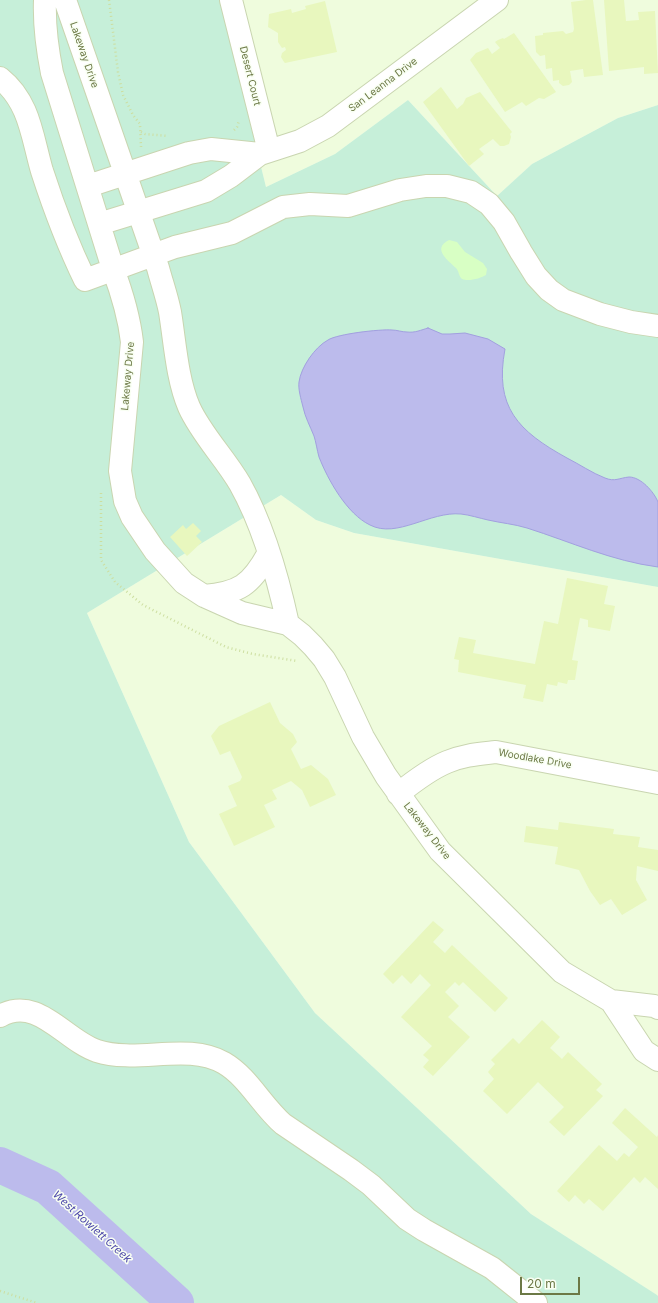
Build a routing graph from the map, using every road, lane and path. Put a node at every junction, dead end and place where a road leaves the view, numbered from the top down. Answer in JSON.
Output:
{"nodes":[{"id":1,"x":45,"y":0,"type":"edge"},
{"id":2,"x":65,"y":0,"type":"edge"},
{"id":3,"x":109,"y":0,"type":"edge"},
{"id":4,"x":231,"y":0,"type":"edge"},
{"id":5,"x":497,"y":0,"type":"edge"},
{"id":6,"x":0,"y":78,"type":"edge"},
{"id":7,"x":240,"y":118,"type":"dead end"},
{"id":8,"x":141,"y":132,"type":"junction"},
{"id":9,"x":228,"y":133,"type":"dead end"},
{"id":10,"x":174,"y":137,"type":"dead end"},
{"id":11,"x":142,"y":149,"type":"dead end"},
{"id":12,"x":264,"y":152,"type":"junction"},
{"id":13,"x":126,"y":174,"type":"junction"},
{"id":14,"x":88,"y":186,"type":"junction"},
{"id":15,"x":138,"y":211,"type":"junction"},
{"id":16,"x":99,"y":224,"type":"junction"},
{"id":17,"x":153,"y":255,"type":"junction"},
{"id":18,"x":113,"y":269,"type":"junction"},
{"id":19,"x":658,"y":326,"type":"edge"},
{"id":20,"x":268,"y":554,"type":"junction"},
{"id":21,"x":204,"y":596,"type":"junction"},
{"id":22,"x":288,"y":624,"type":"junction"},
{"id":23,"x":240,"y":650,"type":"dead end"},
{"id":24,"x":298,"y":661,"type":"dead end"},
{"id":25,"x":658,"y":783,"type":"edge"},
{"id":26,"x":398,"y":794,"type":"junction"},
{"id":27,"x":611,"y":1001,"type":"junction"},
{"id":28,"x":658,"y":1008,"type":"edge"},
{"id":29,"x":0,"y":1016,"type":"edge"},
{"id":30,"x":658,"y":1060,"type":"edge"},
{"id":31,"x":0,"y":1290,"type":"edge"},
{"id":32,"x":37,"y":1303,"type":"edge"},
{"id":33,"x":536,"y":1303,"type":"edge"}],
"edges":[{"from":1,"to":14,"type":"street","name":"Lakeway Drive"},
{"from":2,"to":13,"type":"street","name":"Lakeway Drive"},
{"from":3,"to":8,"type":"path"},
{"from":4,"to":12,"type":"street","name":"Desert Court"},
{"from":5,"to":12,"type":"street","name":"San Leanna Drive"},
{"from":6,"to":18,"type":"street"},
{"from":7,"to":9,"type":"path"},
{"from":8,"to":10,"type":"path"},
{"from":8,"to":11,"type":"path"},
{"from":12,"to":13,"type":"street","name":"San Leanna Drive"},
{"from":12,"to":15,"type":"street","name":"San Leanna Drive"},
{"from":13,"to":14,"type":"street","name":"San Leanna Drive"},
{"from":13,"to":15,"type":"street","name":"Lakeway Drive"},
{"from":14,"to":16,"type":"street","name":"Lakeway Drive"},
{"from":15,"to":16,"type":"street","name":"San Leanna Drive"},
{"from":15,"to":17,"type":"street","name":"Lakeway Drive"},
{"from":16,"to":18,"type":"street","name":"Lakeway Drive"},
{"from":17,"to":18,"type":"street"},
{"from":17,"to":19,"type":"street"},
{"from":17,"to":20,"type":"street","name":"Lakeway Drive"},
{"from":18,"to":21,"type":"street","name":"Lakeway Drive"},
{"from":20,"to":21,"type":"street"},
{"from":20,"to":22,"type":"street","name":"Lakeway Drive"},
{"from":21,"to":22,"type":"street","name":"Lakeway Drive"},
{"from":22,"to":26,"type":"street","name":"Lakeway Drive"},
{"from":23,"to":24,"type":"path"},
{"from":25,"to":26,"type":"street","name":"Woodlake Drive"},
{"from":26,"to":27,"type":"street","name":"Lakeway Drive"},
{"from":27,"to":28,"type":"street","name":"Lakeway Drive"},
{"from":27,"to":30,"type":"street","name":"Lakeway Drive"},
{"from":29,"to":33,"type":"street"},
{"from":31,"to":32,"type":"path"}]}
